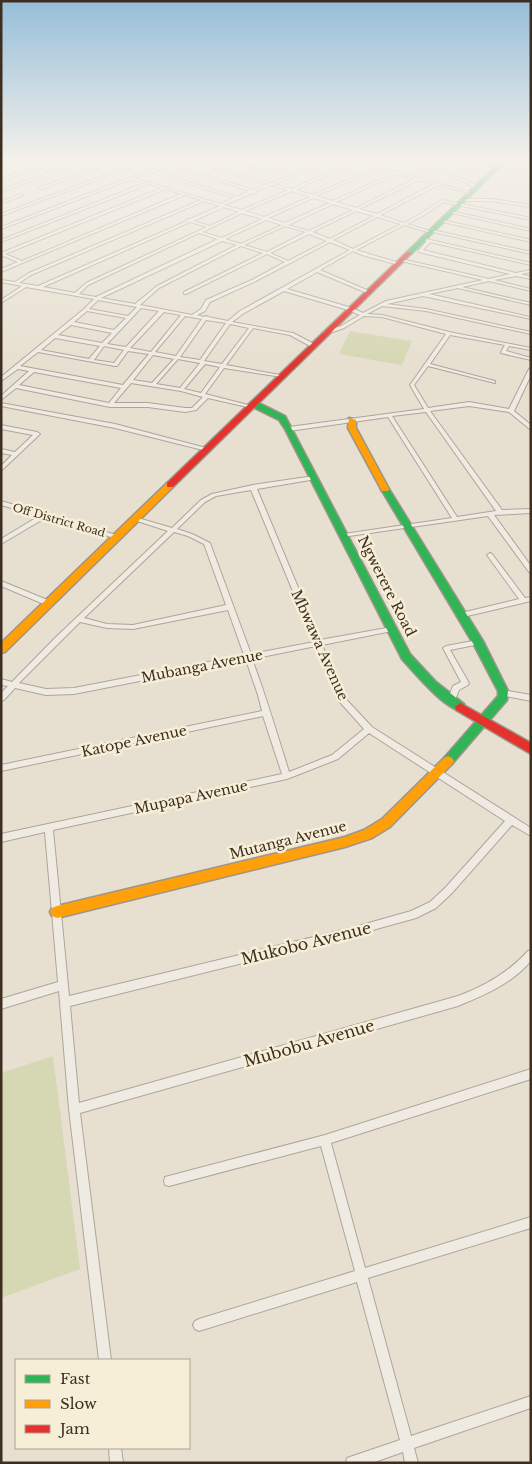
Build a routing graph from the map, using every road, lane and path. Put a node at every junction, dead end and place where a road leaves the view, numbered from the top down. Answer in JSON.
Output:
{"nodes":[{"id":1,"x":40,"y":226,"type":"edge"},
{"id":2,"x":74,"y":226,"type":"edge"},
{"id":3,"x":107,"y":226,"type":"edge"},
{"id":4,"x":142,"y":226,"type":"edge"},
{"id":5,"x":174,"y":226,"type":"edge"},
{"id":6,"x":248,"y":226,"type":"edge"},
{"id":7,"x":283,"y":226,"type":"edge"},
{"id":8,"x":290,"y":226,"type":"edge"},
{"id":9,"x":320,"y":226,"type":"edge"},
{"id":10,"x":358,"y":226,"type":"edge"},
{"id":11,"x":400,"y":226,"type":"edge"},
{"id":12,"x":410,"y":226,"type":"edge"},
{"id":13,"x":438,"y":226,"type":"edge"},
{"id":14,"x":466,"y":226,"type":"edge"},
{"id":15,"x":210,"y":227,"type":"edge"},
{"id":16,"x":309,"y":232,"type":"junction"},
{"id":17,"x":201,"y":233,"type":"junction"},
{"id":18,"x":429,"y":236,"type":"junction"},
{"id":19,"x":223,"y":239,"type":"junction"},
{"id":20,"x":331,"y":240,"type":"junction"},
{"id":21,"x":1,"y":241,"type":"edge"},
{"id":22,"x":531,"y":241,"type":"edge"},
{"id":23,"x":242,"y":245,"type":"junction"},
{"id":24,"x":353,"y":250,"type":"junction"},
{"id":25,"x":267,"y":253,"type":"junction"},
{"id":26,"x":531,"y":253,"type":"edge"},
{"id":27,"x":2,"y":254,"type":"edge"},
{"id":28,"x":21,"y":262,"type":"junction"},
{"id":29,"x":288,"y":262,"type":"junction"},
{"id":30,"x":400,"y":262,"type":"junction"},
{"id":31,"x":531,"y":264,"type":"edge"},
{"id":32,"x":1,"y":270,"type":"edge"},
{"id":33,"x":319,"y":271,"type":"junction"},
{"id":34,"x":531,"y":271,"type":"edge"},
{"id":35,"x":515,"y":274,"type":"junction"},
{"id":36,"x":531,"y":278,"type":"edge"},
{"id":37,"x":490,"y":280,"type":"junction"},
{"id":38,"x":1,"y":281,"type":"edge"},
{"id":39,"x":15,"y":284,"type":"junction"},
{"id":40,"x":25,"y":286,"type":"junction"},
{"id":41,"x":457,"y":287,"type":"junction"},
{"id":42,"x":38,"y":288,"type":"junction"},
{"id":43,"x":282,"y":289,"type":"junction"},
{"id":44,"x":531,"y":290,"type":"edge"},
{"id":45,"x":368,"y":292,"type":"junction"},
{"id":46,"x":185,"y":293,"type":"dead end"},
{"id":47,"x":76,"y":294,"type":"junction"},
{"id":48,"x":422,"y":294,"type":"junction"},
{"id":49,"x":97,"y":298,"type":"junction"},
{"id":50,"x":1,"y":302,"type":"edge"},
{"id":51,"x":531,"y":304,"type":"edge"},
{"id":52,"x":138,"y":305,"type":"junction"},
{"id":53,"x":377,"y":305,"type":"junction"},
{"id":54,"x":350,"y":309,"type":"junction"},
{"id":55,"x":86,"y":310,"type":"junction"},
{"id":56,"x":163,"y":310,"type":"junction"},
{"id":57,"x":184,"y":314,"type":"junction"},
{"id":58,"x":194,"y":315,"type":"junction"},
{"id":59,"x":364,"y":315,"type":"junction"},
{"id":60,"x":129,"y":317,"type":"junction"},
{"id":61,"x":206,"y":317,"type":"junction"},
{"id":62,"x":530,"y":318,"type":"edge"},
{"id":63,"x":230,"y":321,"type":"junction"},
{"id":64,"x":70,"y":323,"type":"junction"},
{"id":65,"x":252,"y":326,"type":"junction"},
{"id":66,"x":116,"y":332,"type":"junction"},
{"id":67,"x":325,"y":333,"type":"junction"},
{"id":68,"x":449,"y":333,"type":"junction"},
{"id":69,"x":531,"y":333,"type":"edge"},
{"id":70,"x":54,"y":336,"type":"junction"},
{"id":71,"x":312,"y":345,"type":"junction"},
{"id":72,"x":507,"y":345,"type":"junction"},
{"id":73,"x":102,"y":346,"type":"junction"},
{"id":74,"x":531,"y":349,"type":"edge"},
{"id":75,"x":36,"y":350,"type":"junction"},
{"id":76,"x":126,"y":350,"type":"junction"},
{"id":77,"x":151,"y":354,"type":"junction"},
{"id":78,"x":177,"y":358,"type":"junction"},
{"id":79,"x":531,"y":359,"type":"edge"},
{"id":80,"x":90,"y":361,"type":"junction"},
{"id":81,"x":202,"y":362,"type":"junction"},
{"id":82,"x":426,"y":364,"type":"junction"},
{"id":83,"x":224,"y":366,"type":"junction"},
{"id":84,"x":16,"y":367,"type":"junction"},
{"id":85,"x":531,"y":369,"type":"edge"},
{"id":86,"x":33,"y":370,"type":"junction"},
{"id":87,"x":280,"y":376,"type":"junction"},
{"id":88,"x":1,"y":380,"type":"edge"},
{"id":89,"x":130,"y":381,"type":"junction"},
{"id":90,"x":494,"y":382,"type":"dead end"},
{"id":91,"x":153,"y":385,"type":"junction"},
{"id":92,"x":15,"y":386,"type":"junction"},
{"id":93,"x":524,"y":386,"type":"junction"},
{"id":94,"x":125,"y":387,"type":"junction"},
{"id":95,"x":531,"y":387,"type":"edge"},
{"id":96,"x":181,"y":390,"type":"junction"},
{"id":97,"x":204,"y":396,"type":"junction"},
{"id":98,"x":1,"y":399,"type":"edge"},
{"id":99,"x":1,"y":404,"type":"edge"},
{"id":100,"x":110,"y":404,"type":"junction"},
{"id":101,"x":252,"y":406,"type":"junction"},
{"id":102,"x":427,"y":410,"type":"junction"},
{"id":103,"x":511,"y":412,"type":"junction"},
{"id":104,"x":389,"y":415,"type":"junction"},
{"id":105,"x":348,"y":423,"type":"junction"},
{"id":106,"x":1,"y":427,"type":"edge"},
{"id":107,"x":531,"y":428,"type":"edge"},
{"id":108,"x":289,"y":429,"type":"junction"},
{"id":109,"x":207,"y":449,"type":"junction"},
{"id":110,"x":1,"y":451,"type":"edge"},
{"id":111,"x":16,"y":454,"type":"junction"},
{"id":112,"x":1,"y":468,"type":"edge"},
{"id":113,"x":314,"y":478,"type":"junction"},
{"id":114,"x":254,"y":487,"type":"junction"},
{"id":115,"x":1,"y":503,"type":"edge"},
{"id":116,"x":531,"y":511,"type":"edge"},
{"id":117,"x":500,"y":512,"type":"junction"},
{"id":118,"x":490,"y":514,"type":"junction"},
{"id":119,"x":43,"y":516,"type":"junction"},
{"id":120,"x":136,"y":519,"type":"junction"},
{"id":121,"x":456,"y":519,"type":"junction"},
{"id":122,"x":408,"y":527,"type":"junction"},
{"id":123,"x":171,"y":530,"type":"junction"},
{"id":124,"x":344,"y":536,"type":"junction"},
{"id":125,"x":118,"y":537,"type":"junction"},
{"id":126,"x":1,"y":542,"type":"edge"},
{"id":127,"x":490,"y":555,"type":"dead end"},
{"id":128,"x":528,"y":563,"type":"edge"},
{"id":129,"x":531,"y":571,"type":"edge"},
{"id":130,"x":1,"y":582,"type":"edge"},
{"id":131,"x":527,"y":600,"type":"edge"},
{"id":132,"x":48,"y":603,"type":"junction"},
{"id":133,"x":229,"y":607,"type":"junction"},
{"id":134,"x":463,"y":615,"type":"junction"},
{"id":135,"x":80,"y":620,"type":"junction"},
{"id":136,"x":392,"y":629,"type":"junction"},
{"id":137,"x":478,"y":642,"type":"junction"},
{"id":138,"x":317,"y":644,"type":"junction"},
{"id":139,"x":1,"y":648,"type":"edge"},
{"id":140,"x":248,"y":657,"type":"junction"},
{"id":141,"x":1,"y":682,"type":"edge"},
{"id":142,"x":13,"y":686,"type":"junction"},
{"id":143,"x":504,"y":693,"type":"junction"},
{"id":144,"x":1,"y":698,"type":"edge"},
{"id":145,"x":531,"y":698,"type":"edge"},
{"id":146,"x":451,"y":701,"type":"junction"},
{"id":147,"x":266,"y":713,"type":"junction"},
{"id":148,"x":484,"y":721,"type":"junction"},
{"id":149,"x":369,"y":728,"type":"junction"},
{"id":150,"x":531,"y":749,"type":"edge"},
{"id":151,"x":1,"y":768,"type":"edge"},
{"id":152,"x":438,"y":772,"type":"junction"},
{"id":153,"x":286,"y":776,"type":"junction"},
{"id":154,"x":512,"y":820,"type":"junction"},
{"id":155,"x":49,"y":828,"type":"junction"},
{"id":156,"x":531,"y":833,"type":"edge"},
{"id":157,"x":1,"y":838,"type":"edge"},
{"id":158,"x":57,"y":912,"type":"junction"},
{"id":159,"x":531,"y":954,"type":"edge"},
{"id":160,"x":63,"y":984,"type":"junction"},
{"id":161,"x":65,"y":1002,"type":"junction"},
{"id":162,"x":1,"y":1004,"type":"edge"},
{"id":163,"x":531,"y":1074,"type":"edge"},
{"id":164,"x":74,"y":1109,"type":"junction"},
{"id":165,"x":325,"y":1140,"type":"junction"},
{"id":166,"x":168,"y":1181,"type":"dead end"},
{"id":167,"x":531,"y":1222,"type":"edge"},
{"id":168,"x":361,"y":1276,"type":"junction"},
{"id":169,"x":199,"y":1325,"type":"dead end"},
{"id":170,"x":105,"y":1359,"type":"edge"},
{"id":171,"x":531,"y":1402,"type":"edge"},
{"id":172,"x":407,"y":1444,"type":"junction"},
{"id":173,"x":116,"y":1449,"type":"edge"},
{"id":174,"x":117,"y":1463,"type":"edge"},
{"id":175,"x":352,"y":1463,"type":"edge"},
{"id":176,"x":412,"y":1463,"type":"edge"}],
"edges":[{"from":1,"to":21,"type":"street"},
{"from":2,"to":27,"type":"street"},
{"from":3,"to":28,"type":"street"},
{"from":4,"to":39,"type":"street"},
{"from":5,"to":42,"type":"street"},
{"from":6,"to":19,"type":"street"},
{"from":7,"to":23,"type":"street"},
{"from":8,"to":16,"type":"street"},
{"from":9,"to":16,"type":"street"},
{"from":10,"to":20,"type":"street"},
{"from":11,"to":24,"type":"street"},
{"from":12,"to":18,"type":"street"},
{"from":13,"to":18,"type":"street"},
{"from":14,"to":22,"type":"street"},
{"from":15,"to":17,"type":"street"},
{"from":16,"to":20,"type":"street"},
{"from":16,"to":25,"type":"street"},
{"from":17,"to":19,"type":"street"},
{"from":17,"to":47,"type":"street"},
{"from":18,"to":26,"type":"street"},
{"from":18,"to":30,"type":"street"},
{"from":18,"to":31,"type":"street"},
{"from":18,"to":35,"type":"street"},
{"from":19,"to":23,"type":"street"},
{"from":19,"to":49,"type":"street"},
{"from":20,"to":24,"type":"street"},
{"from":20,"to":29,"type":"street"},
{"from":23,"to":25,"type":"street"},
{"from":23,"to":52,"type":"street"},
{"from":24,"to":30,"type":"street"},
{"from":24,"to":33,"type":"street"},
{"from":25,"to":29,"type":"street"},
{"from":25,"to":46,"type":"street"},
{"from":27,"to":28,"type":"street"},
{"from":28,"to":32,"type":"street"},
{"from":29,"to":58,"type":"street"},
{"from":30,"to":37,"type":"street"},
{"from":30,"to":45,"type":"street"},
{"from":33,"to":43,"type":"street"},
{"from":33,"to":45,"type":"street"},
{"from":34,"to":35,"type":"street"},
{"from":35,"to":36,"type":"street"},
{"from":35,"to":37,"type":"street"},
{"from":37,"to":41,"type":"street"},
{"from":37,"to":44,"type":"street"},
{"from":38,"to":39,"type":"street"},
{"from":39,"to":40,"type":"street"},
{"from":40,"to":42,"type":"street"},
{"from":40,"to":50,"type":"street"},
{"from":41,"to":48,"type":"street"},
{"from":41,"to":51,"type":"street"},
{"from":42,"to":47,"type":"street"},
{"from":43,"to":54,"type":"street"},
{"from":43,"to":63,"type":"street"},
{"from":45,"to":54,"type":"street"},
{"from":47,"to":49,"type":"street"},
{"from":48,"to":53,"type":"street"},
{"from":48,"to":62,"type":"street"},
{"from":49,"to":52,"type":"street"},
{"from":49,"to":55,"type":"street"},
{"from":52,"to":56,"type":"street"},
{"from":52,"to":60,"type":"street"},
{"from":53,"to":59,"type":"street"},
{"from":53,"to":69,"type":"street"},
{"from":54,"to":59,"type":"street"},
{"from":54,"to":67,"type":"street"},
{"from":55,"to":60,"type":"street"},
{"from":55,"to":64,"type":"street"},
{"from":56,"to":57,"type":"street"},
{"from":56,"to":76,"type":"street"},
{"from":57,"to":58,"type":"street"},
{"from":57,"to":77,"type":"street"},
{"from":58,"to":61,"type":"street"},
{"from":59,"to":67,"type":"street"},
{"from":59,"to":68,"type":"street"},
{"from":60,"to":66,"type":"street"},
{"from":61,"to":63,"type":"street"},
{"from":61,"to":78,"type":"street"},
{"from":63,"to":65,"type":"street"},
{"from":63,"to":81,"type":"street"},
{"from":64,"to":66,"type":"street"},
{"from":64,"to":70,"type":"street"},
{"from":65,"to":71,"type":"street"},
{"from":65,"to":83,"type":"street"},
{"from":66,"to":73,"type":"street"},
{"from":67,"to":71,"type":"street"},
{"from":68,"to":72,"type":"street"},
{"from":68,"to":82,"type":"street"},
{"from":70,"to":73,"type":"street"},
{"from":70,"to":75,"type":"street"},
{"from":71,"to":87,"type":"street"},
{"from":72,"to":74,"type":"street"},
{"from":72,"to":79,"type":"street"},
{"from":73,"to":76,"type":"street"},
{"from":73,"to":80,"type":"street"},
{"from":75,"to":80,"type":"street"},
{"from":75,"to":84,"type":"street"},
{"from":76,"to":77,"type":"street"},
{"from":76,"to":80,"type":"street"},
{"from":77,"to":78,"type":"street"},
{"from":77,"to":89,"type":"street"},
{"from":78,"to":81,"type":"street"},
{"from":78,"to":91,"type":"street"},
{"from":81,"to":83,"type":"street"},
{"from":81,"to":96,"type":"street"},
{"from":82,"to":90,"type":"street"},
{"from":82,"to":102,"type":"street"},
{"from":83,"to":87,"type":"street"},
{"from":83,"to":97,"type":"street"},
{"from":84,"to":86,"type":"street"},
{"from":84,"to":88,"type":"street"},
{"from":85,"to":93,"type":"street"},
{"from":86,"to":92,"type":"street"},
{"from":86,"to":94,"type":"street"},
{"from":87,"to":101,"type":"street"},
{"from":89,"to":91,"type":"street"},
{"from":89,"to":94,"type":"street"},
{"from":91,"to":96,"type":"street"},
{"from":92,"to":98,"type":"street"},
{"from":92,"to":100,"type":"street"},
{"from":93,"to":95,"type":"street"},
{"from":93,"to":103,"type":"street"},
{"from":94,"to":100,"type":"street"},
{"from":96,"to":97,"type":"street"},
{"from":97,"to":100,"type":"street"},
{"from":97,"to":101,"type":"street"},
{"from":99,"to":109,"type":"street"},
{"from":101,"to":108,"type":"street","name":"Ngwerere Road"},
{"from":101,"to":109,"type":"street"},
{"from":102,"to":103,"type":"street"},
{"from":102,"to":104,"type":"street"},
{"from":102,"to":117,"type":"street"},
{"from":103,"to":107,"type":"street"},
{"from":104,"to":105,"type":"street"},
{"from":104,"to":121,"type":"street"},
{"from":105,"to":108,"type":"street"},
{"from":105,"to":122,"type":"street"},
{"from":106,"to":111,"type":"street"},
{"from":108,"to":113,"type":"street","name":"Ngwerere Road"},
{"from":109,"to":120,"type":"street"},
{"from":110,"to":111,"type":"street"},
{"from":111,"to":112,"type":"street"},
{"from":113,"to":114,"type":"street"},
{"from":113,"to":124,"type":"street","name":"Ngwerere Road"},
{"from":114,"to":123,"type":"street"},
{"from":114,"to":138,"type":"street","name":"Mbwawa Avenue"},
{"from":115,"to":119,"type":"street","name":"Off District Road"},
{"from":116,"to":117,"type":"street"},
{"from":117,"to":118,"type":"street"},
{"from":118,"to":121,"type":"street"},
{"from":118,"to":128,"type":"street"},
{"from":119,"to":125,"type":"street","name":"Off District Road"},
{"from":119,"to":126,"type":"street"},
{"from":120,"to":123,"type":"street"},
{"from":120,"to":125,"type":"street"},
{"from":121,"to":122,"type":"street"},
{"from":122,"to":124,"type":"street"},
{"from":122,"to":134,"type":"street"},
{"from":123,"to":133,"type":"street"},
{"from":123,"to":135,"type":"street"},
{"from":124,"to":136,"type":"street","name":"Ngwerere Road"},
{"from":125,"to":132,"type":"street"},
{"from":127,"to":131,"type":"street"},
{"from":128,"to":129,"type":"street"},
{"from":130,"to":132,"type":"street"},
{"from":131,"to":134,"type":"street"},
{"from":132,"to":139,"type":"street"},
{"from":133,"to":135,"type":"street"},
{"from":133,"to":140,"type":"street"},
{"from":134,"to":137,"type":"street"},
{"from":135,"to":142,"type":"street"},
{"from":136,"to":138,"type":"street","name":"Mubanga Avenue"},
{"from":136,"to":146,"type":"street","name":"Ngwerere Road"},
{"from":137,"to":143,"type":"street"},
{"from":137,"to":146,"type":"street"},
{"from":138,"to":140,"type":"street","name":"Mubanga Avenue"},
{"from":138,"to":149,"type":"street","name":"Mbwawa Avenue"},
{"from":140,"to":142,"type":"street","name":"Mubanga Avenue"},
{"from":140,"to":147,"type":"street"},
{"from":141,"to":142,"type":"street","name":"Mubanga Avenue"},
{"from":142,"to":144,"type":"street"},
{"from":143,"to":145,"type":"street"},
{"from":143,"to":148,"type":"street","name":"Mutanga Avenue"},
{"from":146,"to":148,"type":"street","name":"Ngwerere Road"},
{"from":147,"to":151,"type":"street","name":"Katope Avenue"},
{"from":147,"to":153,"type":"street"},
{"from":148,"to":150,"type":"street","name":"Ngwerere Road"},
{"from":148,"to":152,"type":"street","name":"Mutanga Avenue"},
{"from":149,"to":152,"type":"street","name":"Mbwawa Avenue"},
{"from":149,"to":153,"type":"street","name":"Mupapa Avenue"},
{"from":152,"to":154,"type":"street","name":"Mbwawa Avenue"},
{"from":152,"to":158,"type":"street","name":"Mutanga Avenue"},
{"from":153,"to":155,"type":"street","name":"Mupapa Avenue"},
{"from":154,"to":156,"type":"street","name":"Mbwawa Avenue"},
{"from":154,"to":161,"type":"street","name":"Mukobo Avenue"},
{"from":155,"to":157,"type":"street","name":"Mupapa Avenue"},
{"from":155,"to":158,"type":"street"},
{"from":158,"to":160,"type":"street"},
{"from":159,"to":164,"type":"street","name":"Mubobu Avenue"},
{"from":160,"to":161,"type":"street"},
{"from":160,"to":162,"type":"street"},
{"from":161,"to":164,"type":"street"},
{"from":163,"to":165,"type":"street"},
{"from":164,"to":170,"type":"street"},
{"from":165,"to":166,"type":"street"},
{"from":165,"to":168,"type":"street"},
{"from":167,"to":168,"type":"street"},
{"from":168,"to":169,"type":"street"},
{"from":168,"to":172,"type":"street"},
{"from":171,"to":172,"type":"street"},
{"from":172,"to":175,"type":"street"},
{"from":172,"to":176,"type":"street"},
{"from":173,"to":174,"type":"street"}]}
